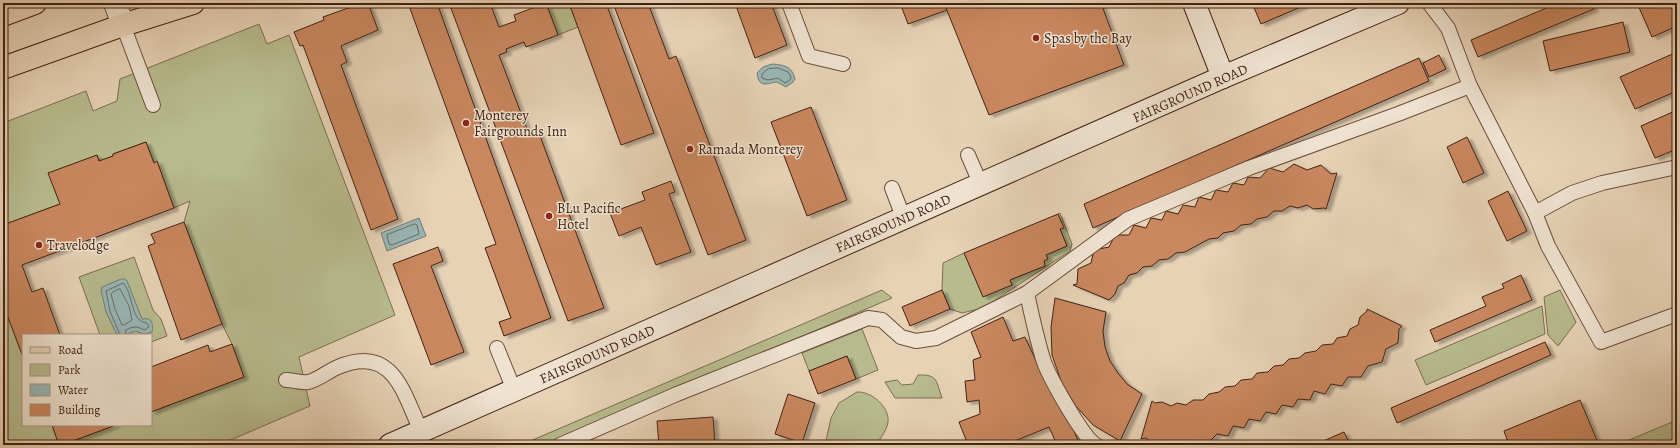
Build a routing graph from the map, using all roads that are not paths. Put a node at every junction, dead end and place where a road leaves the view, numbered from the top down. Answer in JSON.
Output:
{"nodes":[{"id":1,"x":35,"y":3,"type":"edge"},
{"id":2,"x":115,"y":3,"type":"edge"},
{"id":3,"x":193,"y":3,"type":"edge"},
{"id":4,"x":789,"y":3,"type":"edge"},
{"id":5,"x":1194,"y":3,"type":"edge"},
{"id":6,"x":1398,"y":3,"type":"edge"},
{"id":7,"x":1429,"y":3,"type":"edge"},
{"id":8,"x":3,"y":16,"type":"edge"},
{"id":9,"x":123,"y":25,"type":"junction"},
{"id":10,"x":844,"y":64,"type":"dead end"},
{"id":11,"x":3,"y":68,"type":"edge"},
{"id":12,"x":1223,"y":78,"type":"junction"},
{"id":13,"x":1470,"y":86,"type":"junction"},
{"id":14,"x":154,"y":105,"type":"dead end"},
{"id":15,"x":968,"y":155,"type":"dead end"},
{"id":16,"x":1677,"y":167,"type":"edge"},
{"id":17,"x":981,"y":185,"type":"junction"},
{"id":18,"x":892,"y":188,"type":"dead end"},
{"id":19,"x":1535,"y":213,"type":"junction"},
{"id":20,"x":904,"y":219,"type":"junction"},
{"id":21,"x":1027,"y":293,"type":"junction"},
{"id":22,"x":1677,"y":314,"type":"edge"},
{"id":23,"x":496,"y":348,"type":"dead end"},
{"id":24,"x":286,"y":380,"type":"dead end"},
{"id":25,"x":514,"y":390,"type":"junction"},
{"id":26,"x":421,"y":432,"type":"junction"},
{"id":27,"x":390,"y":445,"type":"edge"},
{"id":28,"x":560,"y":445,"type":"edge"},
{"id":29,"x":1096,"y":445,"type":"edge"}],
"edges":[{"from":1,"to":8,"type":"main road"},
{"from":2,"to":9,"type":"street"},
{"from":3,"to":9,"type":"main road"},
{"from":4,"to":10,"type":"lane"},
{"from":5,"to":12,"type":"street"},
{"from":6,"to":12,"type":"street","name":"FAIRGROUND ROAD"},
{"from":7,"to":13,"type":"lane"},
{"from":9,"to":11,"type":"main road"},
{"from":9,"to":14,"type":"lane"},
{"from":12,"to":17,"type":"street","name":"FAIRGROUND ROAD"},
{"from":13,"to":19,"type":"lane"},
{"from":13,"to":21,"type":"lane"},
{"from":15,"to":17,"type":"lane"},
{"from":16,"to":19,"type":"lane"},
{"from":17,"to":20,"type":"street","name":"FAIRGROUND ROAD"},
{"from":18,"to":20,"type":"lane"},
{"from":19,"to":22,"type":"lane"},
{"from":20,"to":25,"type":"street","name":"FAIRGROUND ROAD"},
{"from":21,"to":28,"type":"lane"},
{"from":21,"to":29,"type":"lane"},
{"from":23,"to":25,"type":"lane"},
{"from":24,"to":26,"type":"lane"},
{"from":25,"to":26,"type":"street","name":"FAIRGROUND ROAD"},
{"from":26,"to":27,"type":"street","name":"FAIRGROUND ROAD"}]}
